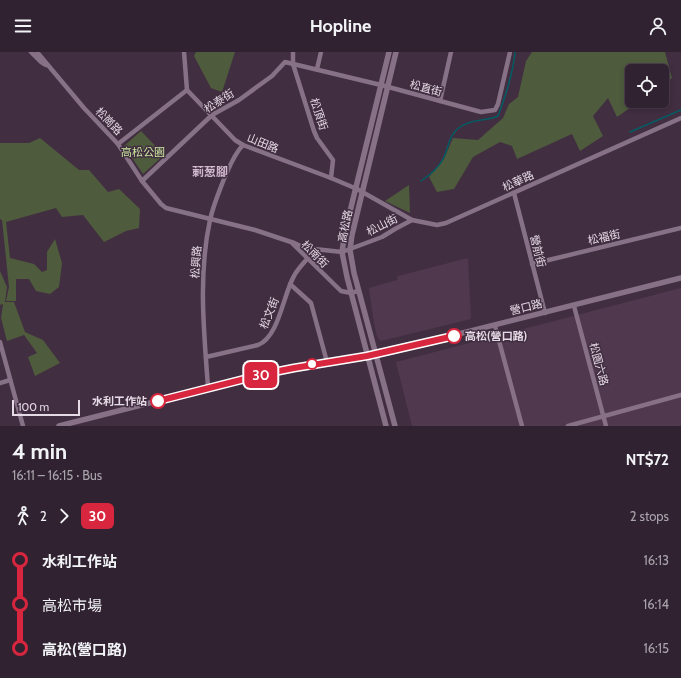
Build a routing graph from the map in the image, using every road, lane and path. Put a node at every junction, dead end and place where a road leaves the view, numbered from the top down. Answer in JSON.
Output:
{"nodes":[{"id":1,"x":31,"y":52,"type":"edge"},
{"id":2,"x":37,"y":52,"type":"edge"},
{"id":3,"x":184,"y":52,"type":"edge"},
{"id":4,"x":293,"y":52,"type":"edge"},
{"id":5,"x":321,"y":52,"type":"edge"},
{"id":6,"x":388,"y":52,"type":"edge"},
{"id":7,"x":396,"y":52,"type":"edge"},
{"id":8,"x":451,"y":52,"type":"edge"},
{"id":9,"x":510,"y":52,"type":"edge"},
{"id":10,"x":294,"y":64,"type":"junction"},
{"id":11,"x":50,"y":67,"type":"junction"},
{"id":12,"x":317,"y":69,"type":"junction"},
{"id":13,"x":381,"y":85,"type":"junction"},
{"id":14,"x":388,"y":87,"type":"junction"},
{"id":15,"x":187,"y":90,"type":"junction"},
{"id":16,"x":440,"y":101,"type":"junction"},
{"id":17,"x":212,"y":115,"type":"junction"},
{"id":18,"x":681,"y":118,"type":"edge"},
{"id":19,"x":118,"y":144,"type":"junction"},
{"id":20,"x":243,"y":144,"type":"junction"},
{"id":21,"x":331,"y":178,"type":"junction"},
{"id":22,"x":142,"y":181,"type":"junction"},
{"id":23,"x":357,"y":189,"type":"junction"},
{"id":24,"x":362,"y":192,"type":"junction"},
{"id":25,"x":514,"y":193,"type":"junction"},
{"id":26,"x":210,"y":219,"type":"junction"},
{"id":27,"x":412,"y":220,"type":"junction"},
{"id":28,"x":681,"y":228,"type":"edge"},
{"id":29,"x":291,"y":242,"type":"junction"},
{"id":30,"x":350,"y":250,"type":"junction"},
{"id":31,"x":342,"y":252,"type":"junction"},
{"id":32,"x":307,"y":259,"type":"junction"},
{"id":33,"x":532,"y":264,"type":"junction"},
{"id":34,"x":681,"y":278,"type":"edge"},
{"id":35,"x":290,"y":284,"type":"junction"},
{"id":36,"x":358,"y":291,"type":"junction"},
{"id":37,"x":350,"y":293,"type":"junction"},
{"id":38,"x":574,"y":306,"type":"junction"},
{"id":39,"x":545,"y":313,"type":"junction"},
{"id":40,"x":495,"y":326,"type":"junction"},
{"id":41,"x":0,"y":342,"type":"edge"},
{"id":42,"x":375,"y":355,"type":"junction"},
{"id":43,"x":367,"y":356,"type":"junction"},
{"id":44,"x":206,"y":357,"type":"junction"},
{"id":45,"x":327,"y":362,"type":"junction"},
{"id":46,"x":10,"y":380,"type":"junction"},
{"id":47,"x":0,"y":383,"type":"edge"},
{"id":48,"x":208,"y":387,"type":"junction"},
{"id":49,"x":681,"y":396,"type":"edge"},
{"id":50,"x":604,"y":416,"type":"junction"},
{"id":51,"x":22,"y":426,"type":"edge"},
{"id":52,"x":59,"y":426,"type":"edge"},
{"id":53,"x":386,"y":426,"type":"edge"},
{"id":54,"x":395,"y":426,"type":"edge"},
{"id":55,"x":522,"y":426,"type":"edge"},
{"id":56,"x":568,"y":426,"type":"edge"},
{"id":57,"x":606,"y":426,"type":"edge"}],
"edges":[{"from":1,"to":11,"type":"street"},
{"from":2,"to":11,"type":"street","name":"松崗路"},
{"from":3,"to":15,"type":"street"},
{"from":4,"to":10,"type":"street","name":"松頂街"},
{"from":5,"to":12,"type":"street"},
{"from":6,"to":13,"type":"street","name":"高松路"},
{"from":7,"to":14,"type":"street","name":"高松路"},
{"from":8,"to":16,"type":"street"},
{"from":9,"to":16,"type":"street","name":"松直街"},
{"from":10,"to":12,"type":"street","name":"松直街"},
{"from":10,"to":17,"type":"street","name":"松泰街"},
{"from":10,"to":21,"type":"street","name":"松頂街"},
{"from":11,"to":19,"type":"street","name":"松崗路"},
{"from":12,"to":13,"type":"street","name":"松直街"},
{"from":13,"to":14,"type":"street","name":"松直街"},
{"from":13,"to":23,"type":"street","name":"高松路"},
{"from":14,"to":16,"type":"street","name":"松直街"},
{"from":14,"to":24,"type":"street","name":"高松路"},
{"from":15,"to":17,"type":"street","name":"山田路"},
{"from":15,"to":19,"type":"street"},
{"from":17,"to":20,"type":"street","name":"山田路"},
{"from":17,"to":22,"type":"street","name":"松泰街"},
{"from":18,"to":25,"type":"street","name":"松華路"},
{"from":19,"to":22,"type":"street","name":"松崗路"},
{"from":20,"to":21,"type":"street","name":"山田路"},
{"from":20,"to":26,"type":"street","name":"松興路"},
{"from":21,"to":23,"type":"street","name":"山田路"},
{"from":22,"to":26,"type":"street","name":"松崗路"},
{"from":23,"to":24,"type":"street","name":"山田路"},
{"from":23,"to":31,"type":"street","name":"高松路"},
{"from":24,"to":27,"type":"street","name":"松華路"},
{"from":24,"to":30,"type":"street","name":"高松路"},
{"from":25,"to":27,"type":"street","name":"松華路"},
{"from":25,"to":33,"type":"street","name":"營前街"},
{"from":26,"to":29,"type":"street","name":"松南街"},
{"from":26,"to":44,"type":"street","name":"松興路"},
{"from":27,"to":30,"type":"street","name":"松山街"},
{"from":28,"to":33,"type":"street","name":"松福街"},
{"from":29,"to":31,"type":"street","name":"松山街"},
{"from":29,"to":32,"type":"street","name":"松南街"},
{"from":30,"to":31,"type":"street","name":"松山街"},
{"from":30,"to":36,"type":"street","name":"高松路"},
{"from":31,"to":37,"type":"street","name":"高松路"},
{"from":32,"to":35,"type":"street","name":"松文街"},
{"from":32,"to":37,"type":"street","name":"松南街"},
{"from":33,"to":39,"type":"street","name":"營前街"},
{"from":34,"to":38,"type":"street","name":"營口路"},
{"from":35,"to":44,"type":"street","name":"松文街"},
{"from":35,"to":45,"type":"street"},
{"from":36,"to":37,"type":"street"},
{"from":36,"to":42,"type":"street","name":"高松路"},
{"from":37,"to":43,"type":"street","name":"高松路"},
{"from":38,"to":39,"type":"street","name":"營口路"},
{"from":38,"to":50,"type":"street","name":"松園六路"},
{"from":39,"to":40,"type":"street","name":"營口路"},
{"from":40,"to":42,"type":"street","name":"營口路"},
{"from":40,"to":55,"type":"street"},
{"from":41,"to":46,"type":"street"},
{"from":42,"to":43,"type":"street","name":"營口路"},
{"from":42,"to":54,"type":"street","name":"高松路"},
{"from":43,"to":45,"type":"street","name":"營口路"},
{"from":43,"to":53,"type":"street","name":"高松路"},
{"from":44,"to":48,"type":"street","name":"松興路"},
{"from":45,"to":48,"type":"street","name":"營口路"},
{"from":46,"to":47,"type":"street"},
{"from":46,"to":51,"type":"street"},
{"from":48,"to":52,"type":"street","name":"營口路"},
{"from":49,"to":50,"type":"street"},
{"from":50,"to":56,"type":"street"},
{"from":50,"to":57,"type":"street","name":"松園六路"}]}
